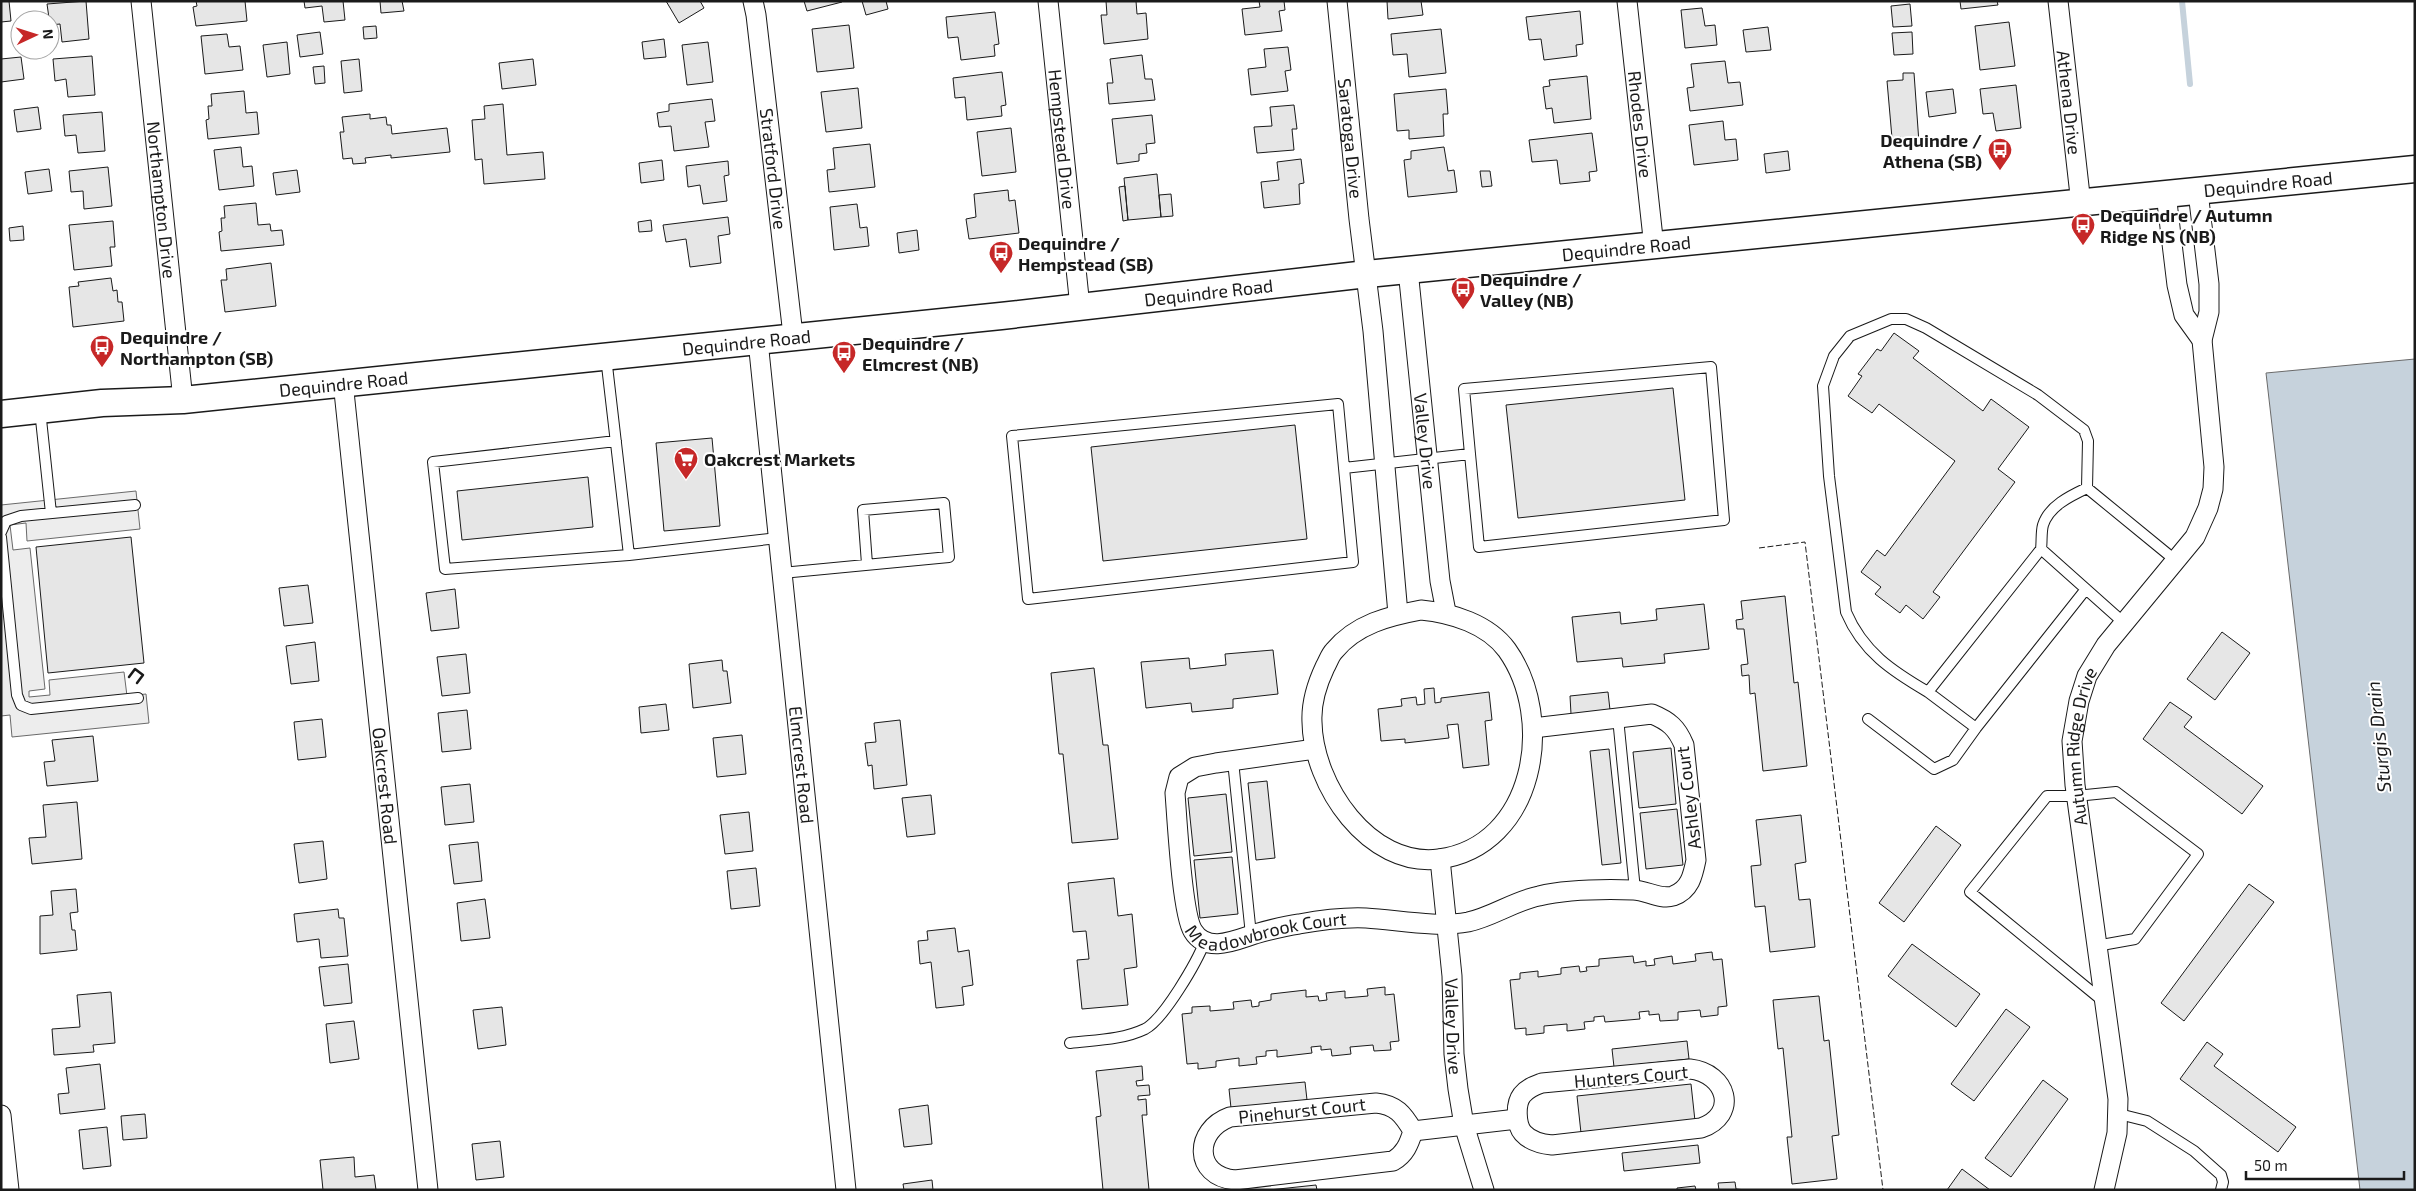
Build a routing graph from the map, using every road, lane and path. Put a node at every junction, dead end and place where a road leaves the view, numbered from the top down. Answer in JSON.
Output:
{"nodes":[{"id":1,"x":142,"y":1,"type":"edge"},
{"id":2,"x":753,"y":1,"type":"edge"},
{"id":3,"x":1048,"y":1,"type":"edge"},
{"id":4,"x":1337,"y":1,"type":"edge"},
{"id":5,"x":1628,"y":1,"type":"edge"},
{"id":6,"x":2058,"y":1,"type":"edge"},
{"id":7,"x":2415,"y":169,"type":"edge"},
{"id":8,"x":2198,"y":192,"type":"junction"},
{"id":9,"x":2166,"y":194,"type":"junction"},
{"id":10,"x":2081,"y":204,"type":"junction"},
{"id":11,"x":1654,"y":247,"type":"junction"},
{"id":12,"x":1408,"y":270,"type":"junction"},
{"id":13,"x":1367,"y":274,"type":"junction"},
{"id":14,"x":1080,"y":307,"type":"junction"},
{"id":15,"x":794,"y":336,"type":"junction"},
{"id":16,"x":2202,"y":340,"type":"junction"},
{"id":17,"x":758,"y":341,"type":"junction"},
{"id":18,"x":606,"y":356,"type":"junction"},
{"id":19,"x":343,"y":382,"type":"junction"},
{"id":20,"x":183,"y":400,"type":"junction"},
{"id":21,"x":40,"y":409,"type":"junction"},
{"id":22,"x":1,"y":414,"type":"edge"},
{"id":23,"x":616,"y":441,"type":"junction"},
{"id":24,"x":1470,"y":454,"type":"junction"},
{"id":25,"x":1426,"y":459,"type":"junction"},
{"id":26,"x":1386,"y":463,"type":"junction"},
{"id":27,"x":1344,"y":468,"type":"junction"},
{"id":28,"x":2088,"y":488,"type":"junction"},
{"id":29,"x":136,"y":505,"type":"dead end"},
{"id":30,"x":51,"y":513,"type":"junction"},
{"id":31,"x":1,"y":532,"type":"edge"},
{"id":32,"x":1,"y":537,"type":"edge"},
{"id":33,"x":778,"y":538,"type":"junction"},
{"id":34,"x":2041,"y":549,"type":"junction"},
{"id":35,"x":629,"y":555,"type":"junction"},
{"id":36,"x":2175,"y":560,"type":"junction"},
{"id":37,"x":867,"y":564,"type":"junction"},
{"id":38,"x":782,"y":573,"type":"junction"},
{"id":39,"x":2086,"y":589,"type":"junction"},
{"id":40,"x":1446,"y":612,"type":"junction"},
{"id":41,"x":1398,"y":614,"type":"junction"},
{"id":42,"x":5,"y":615,"type":"edge"},
{"id":43,"x":2124,"y":623,"type":"junction"},
{"id":44,"x":1928,"y":692,"type":"junction"},
{"id":45,"x":138,"y":698,"type":"dead end"},
{"id":46,"x":1618,"y":718,"type":"junction"},
{"id":47,"x":1868,"y":719,"type":"dead end"},
{"id":48,"x":1533,"y":728,"type":"junction"},
{"id":49,"x":1976,"y":728,"type":"junction"},
{"id":50,"x":1315,"y":750,"type":"junction"},
{"id":51,"x":1233,"y":761,"type":"junction"},
{"id":52,"x":2076,"y":796,"type":"junction"},
{"id":53,"x":1440,"y":858,"type":"junction"},
{"id":54,"x":1635,"y":890,"type":"junction"},
{"id":55,"x":1448,"y":922,"type":"junction"},
{"id":56,"x":1251,"y":935,"type":"junction"},
{"id":57,"x":1206,"y":941,"type":"junction"},
{"id":58,"x":2096,"y":946,"type":"junction"},
{"id":59,"x":2103,"y":1001,"type":"junction"},
{"id":60,"x":1070,"y":1043,"type":"dead end"},
{"id":61,"x":2119,"y":1114,"type":"junction"},
{"id":62,"x":1,"y":1115,"type":"edge"},
{"id":63,"x":1517,"y":1119,"type":"junction"},
{"id":64,"x":1464,"y":1125,"type":"junction"},
{"id":65,"x":1413,"y":1131,"type":"junction"},
{"id":66,"x":9,"y":1190,"type":"edge"},
{"id":67,"x":428,"y":1190,"type":"edge"},
{"id":68,"x":846,"y":1190,"type":"edge"},
{"id":69,"x":1484,"y":1190,"type":"edge"},
{"id":70,"x":2104,"y":1190,"type":"edge"},
{"id":71,"x":2221,"y":1190,"type":"edge"}],
"edges":[{"from":1,"to":20,"type":"street","name":"Northampton Drive"},
{"from":2,"to":15,"type":"street","name":"Stratford Drive"},
{"from":3,"to":14,"type":"street","name":"Hempstead Drive"},
{"from":4,"to":13,"type":"street","name":"Saratoga Drive"},
{"from":5,"to":11,"type":"street","name":"Rhodes Drive"},
{"from":6,"to":10,"type":"street","name":"Athena Drive"},
{"from":7,"to":8,"type":"main road","name":"Dequindre Road"},
{"from":8,"to":9,"type":"main road","name":"Dequindre Road"},
{"from":8,"to":16,"type":"street","name":"Autumn Ridge Drive"},
{"from":9,"to":10,"type":"main road","name":"Dequindre Road"},
{"from":9,"to":16,"type":"street"},
{"from":10,"to":11,"type":"main road","name":"Dequindre Road"},
{"from":11,"to":12,"type":"main road","name":"Dequindre Road"},
{"from":12,"to":13,"type":"main road","name":"Dequindre Road"},
{"from":12,"to":25,"type":"street","name":"Valley Drive"},
{"from":13,"to":14,"type":"main road","name":"Dequindre Road"},
{"from":13,"to":26,"type":"street"},
{"from":14,"to":15,"type":"main road","name":"Dequindre Road"},
{"from":15,"to":17,"type":"main road","name":"Dequindre Road"},
{"from":16,"to":36,"type":"street","name":"Autumn Ridge Drive"},
{"from":17,"to":18,"type":"main road","name":"Dequindre Road"},
{"from":17,"to":33,"type":"street","name":"Elmcrest Road"},
{"from":18,"to":19,"type":"main road","name":"Dequindre Road"},
{"from":18,"to":23,"type":"lane"},
{"from":19,"to":20,"type":"main road","name":"Dequindre Road"},
{"from":19,"to":67,"type":"street","name":"Oakcrest Road"},
{"from":20,"to":21,"type":"main road","name":"Dequindre Road"},
{"from":21,"to":22,"type":"main road","name":"Dequindre Road"},
{"from":21,"to":30,"type":"lane"},
{"from":23,"to":35,"type":"lane"},
{"from":23,"to":35,"type":"lane"},
{"from":24,"to":24,"type":"lane"},
{"from":24,"to":25,"type":"lane"},
{"from":25,"to":26,"type":"lane"},
{"from":25,"to":40,"type":"street","name":"Valley Drive"},
{"from":26,"to":27,"type":"lane"},
{"from":26,"to":41,"type":"street"},
{"from":27,"to":27,"type":"lane"},
{"from":28,"to":34,"type":"lane"},
{"from":28,"to":36,"type":"lane"},
{"from":28,"to":44,"type":"lane"},
{"from":29,"to":30,"type":"lane"},
{"from":30,"to":31,"type":"lane"},
{"from":32,"to":42,"type":"lane"},
{"from":33,"to":35,"type":"lane"},
{"from":33,"to":38,"type":"street","name":"Elmcrest Road"},
{"from":34,"to":39,"type":"lane"},
{"from":34,"to":44,"type":"lane"},
{"from":36,"to":43,"type":"street","name":"Autumn Ridge Drive"},
{"from":37,"to":37,"type":"lane"},
{"from":37,"to":38,"type":"lane"},
{"from":38,"to":68,"type":"street","name":"Elmcrest Road"},
{"from":39,"to":43,"type":"lane"},
{"from":39,"to":49,"type":"lane"},
{"from":40,"to":41,"type":"street"},
{"from":40,"to":48,"type":"street"},
{"from":41,"to":50,"type":"street"},
{"from":42,"to":45,"type":"lane"},
{"from":43,"to":52,"type":"street","name":"Autumn Ridge Drive"},
{"from":44,"to":49,"type":"lane"},
{"from":46,"to":48,"type":"street","name":"Ashley Court"},
{"from":46,"to":54,"type":"lane"},
{"from":46,"to":54,"type":"street","name":"Ashley Court"},
{"from":47,"to":49,"type":"lane"},
{"from":48,"to":53,"type":"street"},
{"from":50,"to":51,"type":"street","name":"Meadowbrook Court"},
{"from":50,"to":53,"type":"street"},
{"from":51,"to":56,"type":"lane"},
{"from":51,"to":57,"type":"street","name":"Meadowbrook Court"},
{"from":52,"to":58,"type":"street","name":"Autumn Ridge Drive"},
{"from":52,"to":58,"type":"lane"},
{"from":52,"to":59,"type":"lane"},
{"from":53,"to":55,"type":"street","name":"Valley Drive"},
{"from":54,"to":55,"type":"street","name":"Ashley Court"},
{"from":55,"to":56,"type":"street","name":"Meadowbrook Court"},
{"from":55,"to":64,"type":"street","name":"Valley Drive"},
{"from":56,"to":57,"type":"street","name":"Meadowbrook Court"},
{"from":57,"to":60,"type":"lane"},
{"from":58,"to":59,"type":"street","name":"Autumn Ridge Drive"},
{"from":59,"to":61,"type":"street","name":"Autumn Ridge Drive"},
{"from":61,"to":70,"type":"street","name":"Autumn Ridge Drive"},
{"from":61,"to":71,"type":"lane"},
{"from":62,"to":66,"type":"street"},
{"from":63,"to":63,"type":"street","name":"Hunters Court"},
{"from":63,"to":64,"type":"street"},
{"from":64,"to":65,"type":"street"},
{"from":64,"to":69,"type":"street","name":"Valley Drive"},
{"from":65,"to":65,"type":"street","name":"Pinehurst Court"}]}
